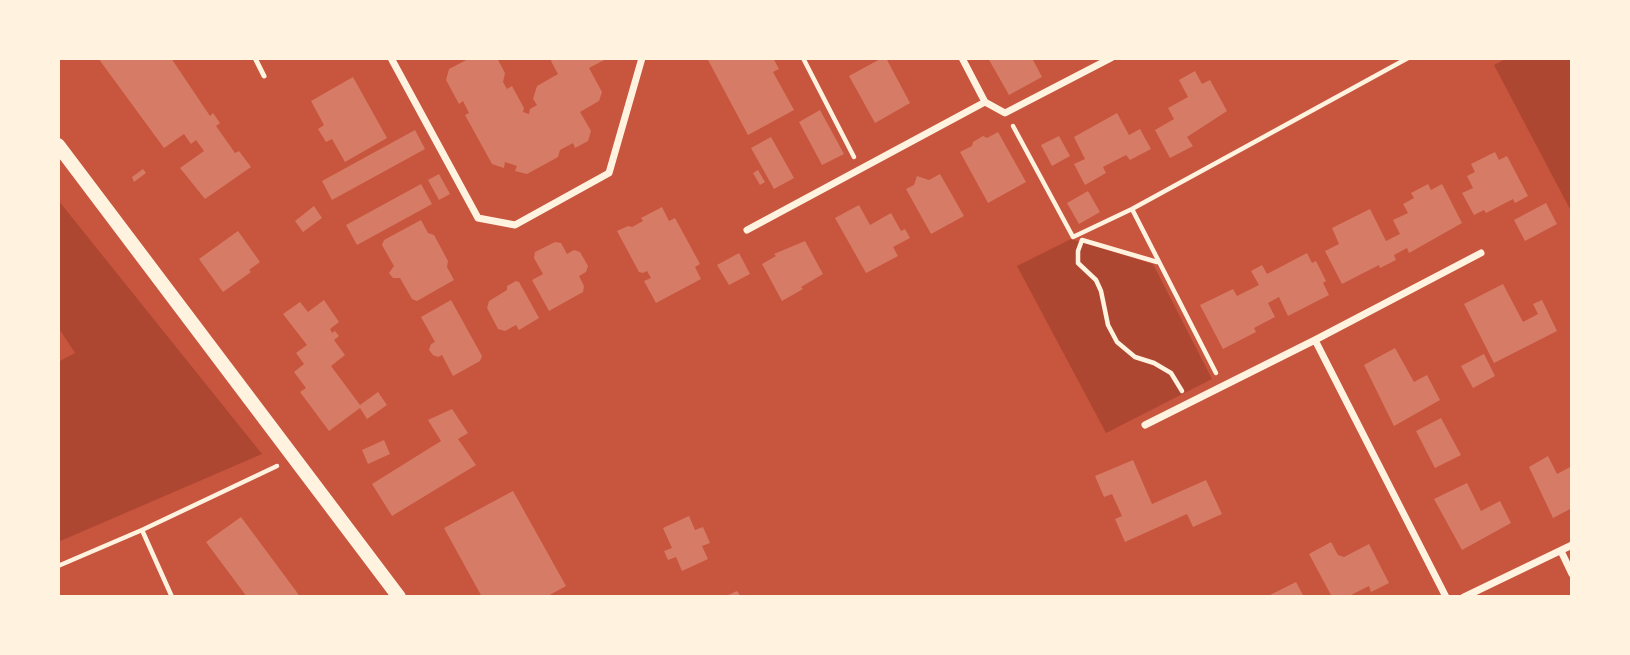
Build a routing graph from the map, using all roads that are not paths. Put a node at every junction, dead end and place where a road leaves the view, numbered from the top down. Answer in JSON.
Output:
{"nodes":[{"id":1,"x":255,"y":58,"type":"edge"},
{"id":2,"x":391,"y":58,"type":"edge"},
{"id":3,"x":642,"y":58,"type":"edge"},
{"id":4,"x":962,"y":58,"type":"edge"},
{"id":5,"x":1111,"y":58,"type":"edge"},
{"id":6,"x":264,"y":76,"type":"dead end"},
{"id":7,"x":985,"y":102,"type":"junction"},
{"id":8,"x":58,"y":145,"type":"edge"},
{"id":9,"x":747,"y":230,"type":"dead end"},
{"id":10,"x":1481,"y":253,"type":"dead end"},
{"id":11,"x":1315,"y":340,"type":"junction"},
{"id":12,"x":1145,"y":425,"type":"dead end"},
{"id":13,"x":1572,"y":545,"type":"edge"},
{"id":14,"x":1561,"y":551,"type":"junction"},
{"id":15,"x":1572,"y":574,"type":"edge"},
{"id":16,"x":399,"y":597,"type":"edge"},
{"id":17,"x":1446,"y":597,"type":"edge"},
{"id":18,"x":1464,"y":597,"type":"edge"}],
"edges":[{"from":1,"to":6,"type":"lane"},
{"from":2,"to":3,"type":"street"},
{"from":4,"to":7,"type":"street"},
{"from":5,"to":7,"type":"street"},
{"from":7,"to":9,"type":"street"},
{"from":8,"to":16,"type":"main road"},
{"from":10,"to":11,"type":"street"},
{"from":11,"to":12,"type":"street"},
{"from":11,"to":17,"type":"street"},
{"from":13,"to":14,"type":"street"},
{"from":14,"to":15,"type":"street"},
{"from":14,"to":18,"type":"street"}]}
